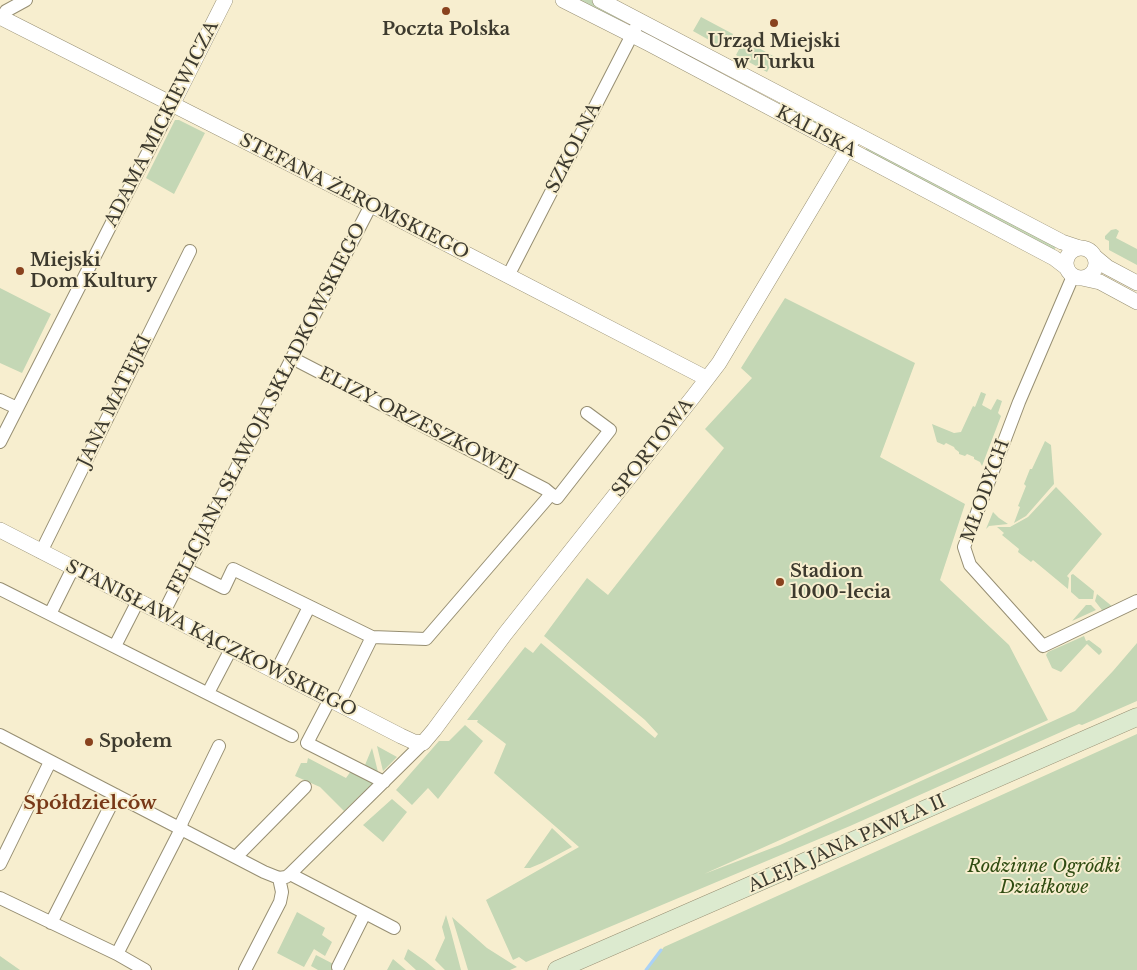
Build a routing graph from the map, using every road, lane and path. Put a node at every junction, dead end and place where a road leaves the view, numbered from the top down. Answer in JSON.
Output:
{"nodes":[{"id":1,"x":26,"y":0,"type":"edge"},
{"id":2,"x":225,"y":0,"type":"edge"},
{"id":3,"x":563,"y":0,"type":"edge"},
{"id":4,"x":600,"y":0,"type":"edge"},
{"id":5,"x":1,"y":18,"type":"edge"},
{"id":6,"x":640,"y":20,"type":"junction"},
{"id":7,"x":632,"y":34,"type":"junction"},
{"id":8,"x":773,"y":91,"type":"junction"},
{"id":9,"x":172,"y":105,"type":"junction"},
{"id":10,"x":765,"y":105,"type":"junction"},
{"id":11,"x":856,"y":134,"type":"junction"},
{"id":12,"x":848,"y":149,"type":"junction"},
{"id":13,"x":371,"y":205,"type":"junction"},
{"id":14,"x":1080,"y":248,"type":"junction"},
{"id":15,"x":190,"y":251,"type":"dead end"},
{"id":16,"x":1095,"y":257,"type":"junction"},
{"id":17,"x":1074,"y":274,"type":"junction"},
{"id":18,"x":508,"y":276,"type":"junction"},
{"id":19,"x":1137,"y":283,"type":"edge"},
{"id":20,"x":1137,"y":302,"type":"edge"},
{"id":21,"x":292,"y":358,"type":"junction"},
{"id":22,"x":706,"y":378,"type":"junction"},
{"id":23,"x":0,"y":400,"type":"edge"},
{"id":24,"x":17,"y":408,"type":"junction"},
{"id":25,"x":587,"y":413,"type":"dead end"},
{"id":26,"x":0,"y":442,"type":"edge"},
{"id":27,"x":548,"y":492,"type":"junction"},
{"id":28,"x":0,"y":530,"type":"edge"},
{"id":29,"x":41,"y":552,"type":"junction"},
{"id":30,"x":73,"y":568,"type":"junction"},
{"id":31,"x":186,"y":569,"type":"junction"},
{"id":32,"x":0,"y":588,"type":"edge"},
{"id":33,"x":138,"y":601,"type":"junction"},
{"id":34,"x":1137,"y":602,"type":"edge"},
{"id":35,"x":309,"y":606,"type":"junction"},
{"id":36,"x":50,"y":614,"type":"junction"},
{"id":37,"x":163,"y":614,"type":"junction"},
{"id":38,"x":372,"y":637,"type":"junction"},
{"id":39,"x":115,"y":646,"type":"junction"},
{"id":40,"x":231,"y":649,"type":"junction"},
{"id":41,"x":276,"y":672,"type":"junction"},
{"id":42,"x":208,"y":693,"type":"junction"},
{"id":43,"x":334,"y":702,"type":"junction"},
{"id":44,"x":1137,"y":717,"type":"edge"},
{"id":45,"x":0,"y":735,"type":"edge"},
{"id":46,"x":292,"y":736,"type":"dead end"},
{"id":47,"x":423,"y":743,"type":"junction"},
{"id":48,"x":219,"y":746,"type":"dead end"},
{"id":49,"x":50,"y":762,"type":"junction"},
{"id":50,"x":384,"y":782,"type":"junction"},
{"id":51,"x":305,"y":787,"type":"dead end"},
{"id":52,"x":116,"y":795,"type":"junction"},
{"id":53,"x":181,"y":828,"type":"junction"},
{"id":54,"x":236,"y":857,"type":"junction"},
{"id":55,"x":0,"y":864,"type":"edge"},
{"id":56,"x":284,"y":876,"type":"junction"},
{"id":57,"x":0,"y":898,"type":"edge"},
{"id":58,"x":365,"y":913,"type":"junction"},
{"id":59,"x":51,"y":923,"type":"junction"},
{"id":60,"x":394,"y":928,"type":"dead end"},
{"id":61,"x":117,"y":954,"type":"junction"},
{"id":62,"x":338,"y":967,"type":"dead end"},
{"id":63,"x":145,"y":970,"type":"edge"},
{"id":64,"x":245,"y":970,"type":"edge"},
{"id":65,"x":557,"y":970,"type":"edge"}],
"edges":[{"from":1,"to":5,"type":"street"},
{"from":2,"to":9,"type":"street","name":"ADAMA MICKIEWICZA"},
{"from":3,"to":7,"type":"street","name":"KALISKA"},
{"from":4,"to":6,"type":"street","name":"KALISKA"},
{"from":5,"to":9,"type":"street","name":"STEFANA ŻEROMSKIEGO"},
{"from":6,"to":7,"type":"street","name":"SZKOLNA"},
{"from":6,"to":8,"type":"street","name":"KALISKA"},
{"from":7,"to":10,"type":"street","name":"KALISKA"},
{"from":7,"to":18,"type":"street","name":"SZKOLNA"},
{"from":8,"to":10,"type":"street"},
{"from":8,"to":11,"type":"street","name":"KALISKA"},
{"from":9,"to":13,"type":"street","name":"STEFANA ŻEROMSKIEGO"},
{"from":9,"to":24,"type":"street","name":"ADAMA MICKIEWICZA"},
{"from":10,"to":12,"type":"street","name":"KALISKA"},
{"from":11,"to":12,"type":"street","name":"SPORTOWA"},
{"from":11,"to":14,"type":"street","name":"KALISKA"},
{"from":12,"to":17,"type":"street","name":"KALISKA"},
{"from":12,"to":22,"type":"street","name":"SPORTOWA"},
{"from":13,"to":18,"type":"street","name":"STEFANA ŻEROMSKIEGO"},
{"from":13,"to":21,"type":"street","name":"FELICJANA SŁAWOJA SKŁADKOWSKIEGO"},
{"from":14,"to":16,"type":"street"},
{"from":14,"to":17,"type":"street"},
{"from":15,"to":29,"type":"street","name":"JANA MATEJKI"},
{"from":16,"to":17,"type":"street"},
{"from":16,"to":19,"type":"street"},
{"from":17,"to":20,"type":"street","name":"KALISKA"},
{"from":17,"to":34,"type":"street","name":"MŁODYCH"},
{"from":18,"to":22,"type":"street","name":"STEFANA ŻEROMSKIEGO"},
{"from":21,"to":27,"type":"street","name":"ELIZY ORZESZKOWEJ"},
{"from":21,"to":31,"type":"street","name":"FELICJANA SŁAWOJA SKŁADKOWSKIEGO"},
{"from":22,"to":47,"type":"street","name":"SPORTOWA"},
{"from":23,"to":24,"type":"street"},
{"from":24,"to":26,"type":"street","name":"ADAMA MICKIEWICZA"},
{"from":25,"to":27,"type":"street"},
{"from":27,"to":38,"type":"street"},
{"from":28,"to":29,"type":"street","name":"STANISŁAWA KĄCZKOWSKIEGO"},
{"from":29,"to":30,"type":"street","name":"STANISŁAWA KĄCZKOWSKIEGO"},
{"from":30,"to":33,"type":"street","name":"STANISŁAWA KĄCZKOWSKIEGO"},
{"from":30,"to":36,"type":"street"},
{"from":31,"to":35,"type":"street"},
{"from":31,"to":37,"type":"street","name":"FELICJANA SŁAWOJA SKŁADKOWSKIEGO"},
{"from":32,"to":36,"type":"street"},
{"from":33,"to":37,"type":"street","name":"STANISŁAWA KĄCZKOWSKIEGO"},
{"from":33,"to":39,"type":"street"},
{"from":35,"to":38,"type":"street"},
{"from":35,"to":41,"type":"street"},
{"from":36,"to":39,"type":"street"},
{"from":37,"to":40,"type":"street","name":"STANISŁAWA KĄCZKOWSKIEGO"},
{"from":38,"to":43,"type":"street"},
{"from":39,"to":42,"type":"street"},
{"from":40,"to":41,"type":"street","name":"STANISŁAWA KĄCZKOWSKIEGO"},
{"from":40,"to":42,"type":"street"},
{"from":41,"to":43,"type":"street","name":"STANISŁAWA KĄCZKOWSKIEGO"},
{"from":42,"to":46,"type":"street"},
{"from":43,"to":47,"type":"street","name":"STANISŁAWA KĄCZKOWSKIEGO"},
{"from":43,"to":50,"type":"street"},
{"from":44,"to":65,"type":"main road","name":"ALEJA JANA PAWŁA II"},
{"from":45,"to":49,"type":"street"},
{"from":47,"to":50,"type":"street"},
{"from":48,"to":53,"type":"street"},
{"from":49,"to":52,"type":"street"},
{"from":49,"to":55,"type":"street"},
{"from":50,"to":56,"type":"street"},
{"from":51,"to":54,"type":"street"},
{"from":52,"to":53,"type":"street"},
{"from":52,"to":59,"type":"street"},
{"from":53,"to":54,"type":"street"},
{"from":53,"to":61,"type":"street"},
{"from":54,"to":56,"type":"street"},
{"from":56,"to":58,"type":"street"},
{"from":56,"to":64,"type":"street"},
{"from":57,"to":59,"type":"street"},
{"from":58,"to":60,"type":"street"},
{"from":58,"to":62,"type":"street"},
{"from":59,"to":61,"type":"street"},
{"from":61,"to":63,"type":"street"}]}
